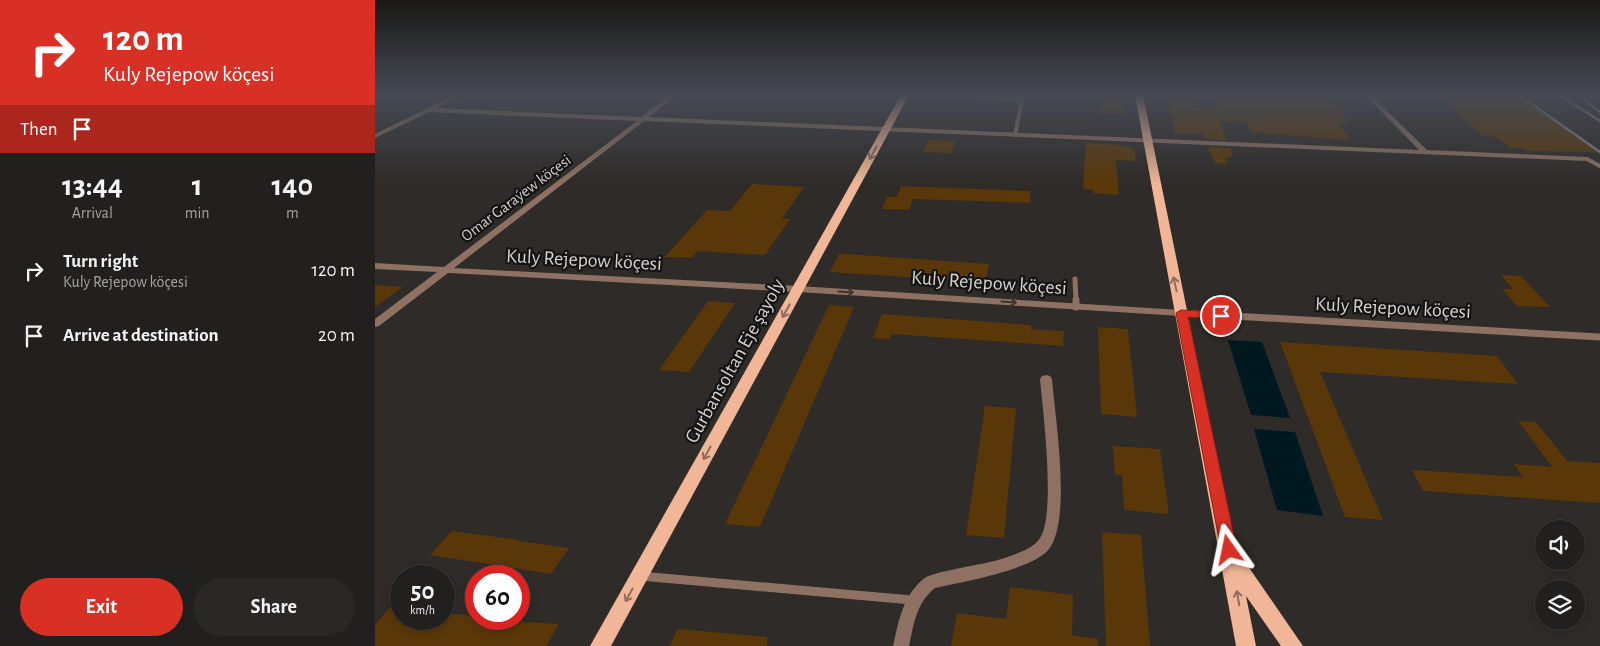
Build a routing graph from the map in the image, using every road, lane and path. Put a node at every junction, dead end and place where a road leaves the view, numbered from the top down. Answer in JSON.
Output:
{"nodes":[{"id":1,"x":398,"y":125,"type":"edge"},
{"id":2,"x":635,"y":125,"type":"edge"},
{"id":3,"x":792,"y":125,"type":"edge"},
{"id":4,"x":888,"y":125,"type":"edge"},
{"id":5,"x":1017,"y":125,"type":"edge"},
{"id":6,"x":1145,"y":125,"type":"edge"},
{"id":7,"x":1398,"y":125,"type":"edge"},
{"id":8,"x":886,"y":129,"type":"junction"},
{"id":9,"x":1015,"y":135,"type":"junction"},
{"id":10,"x":375,"y":136,"type":"edge"},
{"id":11,"x":1148,"y":141,"type":"junction"},
{"id":12,"x":1425,"y":152,"type":"junction"},
{"id":13,"x":1587,"y":159,"type":"joint"},
{"id":14,"x":1600,"y":166,"type":"edge"},
{"id":15,"x":375,"y":266,"type":"edge"},
{"id":16,"x":445,"y":269,"type":"junction"},
{"id":17,"x":1075,"y":279,"type":"dead end"},
{"id":18,"x":798,"y":289,"type":"junction"},
{"id":19,"x":1076,"y":306,"type":"junction"},
{"id":20,"x":1181,"y":313,"type":"junction"},
{"id":21,"x":375,"y":324,"type":"edge"},
{"id":22,"x":1600,"y":338,"type":"edge"},
{"id":23,"x":1046,"y":378,"type":"dead end"},
{"id":24,"x":1229,"y":550,"type":"junction"},
{"id":25,"x":639,"y":576,"type":"junction"},
{"id":26,"x":912,"y":600,"type":"junction"},
{"id":27,"x":601,"y":646,"type":"edge"},
{"id":28,"x":901,"y":646,"type":"edge"},
{"id":29,"x":1247,"y":646,"type":"edge"},
{"id":30,"x":1293,"y":646,"type":"edge"}],
"edges":[{"from":1,"to":10,"type":"street"},
{"from":2,"to":16,"type":"street","name":"Omar Garaýew köçesi"},
{"from":3,"to":8,"type":"street"},
{"from":4,"to":8,"type":"main road","name":"Gurbansoltan Eje şayoly"},
{"from":5,"to":9,"type":"lane"},
{"from":6,"to":11,"type":"main road"},
{"from":7,"to":12,"type":"street"},
{"from":8,"to":9,"type":"street"},
{"from":8,"to":18,"type":"main road","name":"Gurbansoltan Eje şayoly","one_way":true},
{"from":9,"to":11,"type":"street"},
{"from":11,"to":12,"type":"street"},
{"from":20,"to":11,"type":"main road","one_way":true},
{"from":12,"to":13,"type":"street"},
{"from":13,"to":14,"type":"lane"},
{"from":15,"to":16,"type":"street","name":"Kuly Rejepow köçesi"},
{"from":16,"to":18,"type":"street","name":"Kuly Rejepow köçesi"},
{"from":16,"to":21,"type":"street","name":"Omar Garaýew köçesi"},
{"from":17,"to":19,"type":"lane"},
{"from":18,"to":19,"type":"street","name":"Kuly Rejepow köçesi","one_way":true},
{"from":18,"to":25,"type":"main road","name":"Gurbansoltan Eje şayoly","one_way":true},
{"from":19,"to":20,"type":"street","name":"Kuly Rejepow köçesi"},
{"from":20,"to":22,"type":"lane","name":"Kuly Rejepow köçesi"},
{"from":20,"to":24,"type":"main road"},
{"from":23,"to":26,"type":"street"},
{"from":29,"to":24,"type":"main road","one_way":true},
{"from":24,"to":30,"type":"main road"},
{"from":25,"to":26,"type":"lane"},
{"from":25,"to":27,"type":"main road","name":"Gurbansoltan Eje şayoly","one_way":true},
{"from":26,"to":28,"type":"street"}]}
